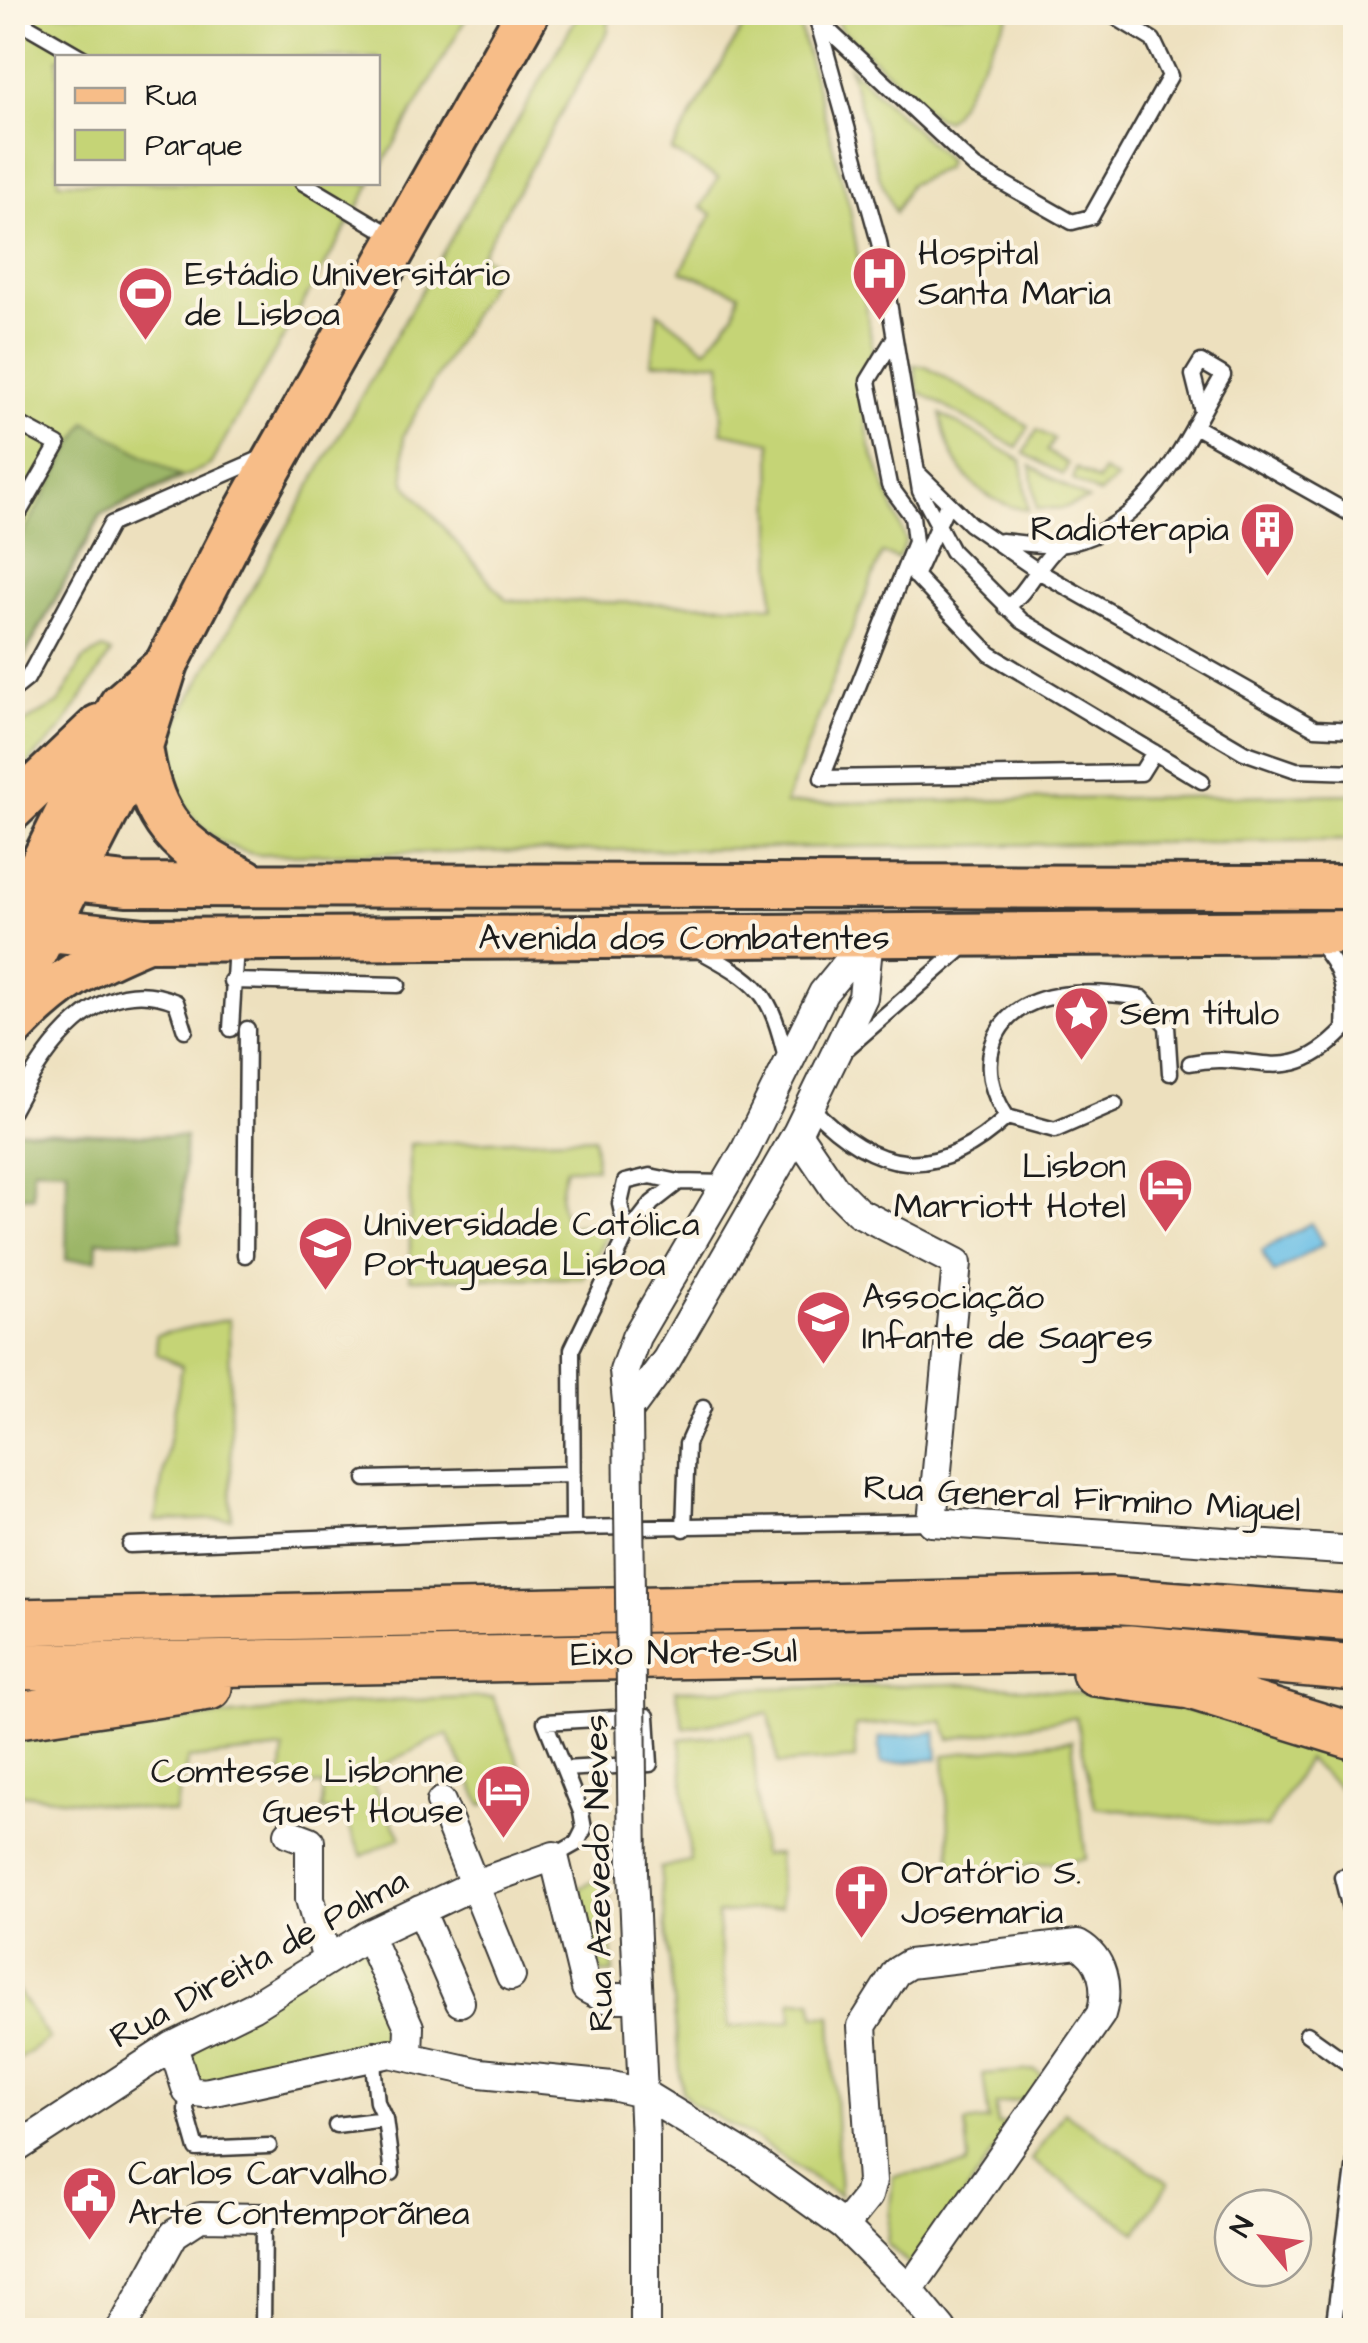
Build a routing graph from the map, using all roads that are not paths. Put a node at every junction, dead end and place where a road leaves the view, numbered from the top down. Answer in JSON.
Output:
{"nodes":[{"id":1,"x":528,"y":12,"type":"edge"},
{"id":2,"x":1106,"y":12,"type":"edge"},
{"id":3,"x":816,"y":15,"type":"edge"},
{"id":4,"x":12,"y":17,"type":"edge"},
{"id":5,"x":78,"y":55,"type":"edge"},
{"id":6,"x":307,"y":185,"type":"edge"},
{"id":7,"x":402,"y":241,"type":"junction"},
{"id":8,"x":892,"y":340,"type":"junction"},
{"id":9,"x":1202,"y":411,"type":"dead end"},
{"id":10,"x":12,"y":420,"type":"edge"},
{"id":11,"x":1194,"y":426,"type":"junction"},
{"id":12,"x":281,"y":450,"type":"junction"},
{"id":13,"x":918,"y":472,"type":"junction"},
{"id":14,"x":947,"y":505,"type":"junction"},
{"id":15,"x":1356,"y":517,"type":"edge"},
{"id":16,"x":12,"y":524,"type":"edge"},
{"id":17,"x":936,"y":528,"type":"junction"},
{"id":18,"x":999,"y":541,"type":"junction"},
{"id":19,"x":1067,"y":544,"type":"junction"},
{"id":20,"x":911,"y":571,"type":"junction"},
{"id":21,"x":1038,"y":571,"type":"junction"},
{"id":22,"x":1006,"y":608,"type":"junction"},
{"id":23,"x":168,"y":664,"type":"junction"},
{"id":24,"x":12,"y":691,"type":"edge"},
{"id":25,"x":121,"y":704,"type":"junction"},
{"id":26,"x":1356,"y":730,"type":"edge"},
{"id":27,"x":141,"y":746,"type":"junction"},
{"id":28,"x":1154,"y":752,"type":"junction"},
{"id":29,"x":1356,"y":772,"type":"edge"},
{"id":30,"x":1202,"y":780,"type":"dead end"},
{"id":31,"x":12,"y":809,"type":"edge"},
{"id":32,"x":41,"y":876,"type":"edge"},
{"id":33,"x":254,"y":884,"type":"junction"},
{"id":34,"x":873,"y":884,"type":"junction"},
{"id":35,"x":1356,"y":887,"type":"edge"},
{"id":36,"x":24,"y":926,"type":"edge"},
{"id":37,"x":1306,"y":931,"type":"junction"},
{"id":38,"x":1356,"y":932,"type":"edge"},
{"id":39,"x":976,"y":936,"type":"junction"},
{"id":40,"x":870,"y":937,"type":"junction"},
{"id":41,"x":679,"y":939,"type":"junction"},
{"id":42,"x":145,"y":940,"type":"junction"},
{"id":43,"x":234,"y":960,"type":"junction"},
{"id":44,"x":398,"y":985,"type":"dead end"},
{"id":45,"x":12,"y":998,"type":"edge"},
{"id":46,"x":12,"y":1027,"type":"edge"},
{"id":47,"x":230,"y":1029,"type":"dead end"},
{"id":48,"x":247,"y":1029,"type":"dead end"},
{"id":49,"x":185,"y":1030,"type":"dead end"},
{"id":50,"x":832,"y":1061,"type":"junction"},
{"id":51,"x":1190,"y":1064,"type":"dead end"},
{"id":52,"x":788,"y":1067,"type":"junction"},
{"id":53,"x":1170,"y":1073,"type":"dead end"},
{"id":54,"x":1114,"y":1104,"type":"dead end"},
{"id":55,"x":810,"y":1106,"type":"junction"},
{"id":56,"x":12,"y":1112,"type":"edge"},
{"id":57,"x":1007,"y":1117,"type":"junction"},
{"id":58,"x":797,"y":1133,"type":"junction"},
{"id":59,"x":679,"y":1182,"type":"junction"},
{"id":60,"x":726,"y":1184,"type":"junction"},
{"id":61,"x":627,"y":1235,"type":"junction"},
{"id":62,"x":245,"y":1256,"type":"dead end"},
{"id":63,"x":703,"y":1408,"type":"dead end"},
{"id":64,"x":628,"y":1412,"type":"junction"},
{"id":65,"x":573,"y":1474,"type":"junction"},
{"id":66,"x":366,"y":1479,"type":"dead end"},
{"id":67,"x":932,"y":1522,"type":"junction"},
{"id":68,"x":573,"y":1528,"type":"junction"},
{"id":69,"x":684,"y":1529,"type":"junction"},
{"id":70,"x":130,"y":1544,"type":"dead end"},
{"id":71,"x":1356,"y":1551,"type":"edge"},
{"id":72,"x":1356,"y":1592,"type":"edge"},
{"id":73,"x":1150,"y":1601,"type":"junction"},
{"id":74,"x":1356,"y":1618,"type":"edge"},
{"id":75,"x":12,"y":1622,"type":"edge"},
{"id":76,"x":925,"y":1649,"type":"junction"},
{"id":77,"x":464,"y":1656,"type":"junction"},
{"id":78,"x":12,"y":1667,"type":"edge"},
{"id":79,"x":1347,"y":1668,"type":"edge"},
{"id":80,"x":12,"y":1716,"type":"edge"},
{"id":81,"x":1356,"y":1736,"type":"edge"},
{"id":82,"x":564,"y":1769,"type":"junction"},
{"id":83,"x":441,"y":1802,"type":"dead end"},
{"id":84,"x":289,"y":1833,"type":"dead end"},
{"id":85,"x":554,"y":1856,"type":"junction"},
{"id":86,"x":1342,"y":1878,"type":"dead end"},
{"id":87,"x":476,"y":1884,"type":"junction"},
{"id":88,"x":420,"y":1910,"type":"junction"},
{"id":89,"x":1356,"y":1934,"type":"edge"},
{"id":90,"x":368,"y":1935,"type":"junction"},
{"id":91,"x":327,"y":1960,"type":"junction"},
{"id":92,"x":511,"y":1976,"type":"dead end"},
{"id":93,"x":638,"y":1998,"type":"junction"},
{"id":94,"x":460,"y":2002,"type":"dead end"},
{"id":95,"x":1308,"y":2034,"type":"dead end"},
{"id":96,"x":173,"y":2046,"type":"junction"},
{"id":97,"x":372,"y":2054,"type":"junction"},
{"id":98,"x":408,"y":2054,"type":"junction"},
{"id":99,"x":1356,"y":2069,"type":"edge"},
{"id":100,"x":186,"y":2090,"type":"junction"},
{"id":101,"x":642,"y":2094,"type":"junction"},
{"id":102,"x":385,"y":2119,"type":"junction"},
{"id":103,"x":336,"y":2125,"type":"dead end"},
{"id":104,"x":270,"y":2146,"type":"dead end"},
{"id":105,"x":12,"y":2151,"type":"edge"},
{"id":106,"x":1356,"y":2153,"type":"edge"},
{"id":107,"x":392,"y":2173,"type":"dead end"},
{"id":108,"x":264,"y":2218,"type":"joint"},
{"id":109,"x":844,"y":2226,"type":"junction"},
{"id":110,"x":909,"y":2290,"type":"junction"},
{"id":111,"x":120,"y":2330,"type":"edge"},
{"id":112,"x":263,"y":2330,"type":"edge"},
{"id":113,"x":645,"y":2330,"type":"edge"},
{"id":114,"x":942,"y":2330,"type":"edge"},
{"id":115,"x":1333,"y":2330,"type":"edge"}],
"edges":[{"from":1,"to":7,"type":"main road"},
{"from":2,"to":3,"type":"lane"},
{"from":3,"to":8,"type":"lane"},
{"from":4,"to":5,"type":"lane"},
{"from":6,"to":7,"type":"lane"},
{"from":7,"to":12,"type":"main road"},
{"from":8,"to":13,"type":"lane"},
{"from":8,"to":20,"type":"lane"},
{"from":9,"to":11,"type":"lane"},
{"from":10,"to":16,"type":"lane"},
{"from":11,"to":15,"type":"lane"},
{"from":11,"to":19,"type":"lane"},
{"from":12,"to":23,"type":"main road"},
{"from":12,"to":24,"type":"lane"},
{"from":13,"to":14,"type":"lane"},
{"from":13,"to":17,"type":"lane"},
{"from":14,"to":17,"type":"lane"},
{"from":14,"to":18,"type":"lane"},
{"from":17,"to":20,"type":"lane"},
{"from":17,"to":22,"type":"lane"},
{"from":18,"to":19,"type":"lane"},
{"from":18,"to":21,"type":"lane"},
{"from":19,"to":21,"type":"lane"},
{"from":20,"to":28,"type":"lane"},
{"from":20,"to":28,"type":"lane"},
{"from":21,"to":22,"type":"lane"},
{"from":21,"to":26,"type":"lane"},
{"from":22,"to":29,"type":"lane"},
{"from":23,"to":25,"type":"main road"},
{"from":23,"to":27,"type":"main road"},
{"from":25,"to":31,"type":"main road"},
{"from":25,"to":32,"type":"main road"},
{"from":27,"to":32,"type":"main road"},
{"from":27,"to":33,"type":"main road"},
{"from":28,"to":30,"type":"lane"},
{"from":32,"to":33,"type":"main road","name":"Avenida dos Combatentes"},
{"from":32,"to":36,"type":"main road"},
{"from":33,"to":34,"type":"main road","name":"Avenida dos Combatentes"},
{"from":34,"to":35,"type":"main road","name":"Avenida dos Combatentes"},
{"from":34,"to":40,"type":"main road"},
{"from":36,"to":42,"type":"main road","name":"Avenida dos Combatentes"},
{"from":36,"to":45,"type":"main road"},
{"from":37,"to":38,"type":"main road","name":"Avenida dos Combatentes"},
{"from":37,"to":39,"type":"main road","name":"Avenida dos Combatentes"},
{"from":37,"to":51,"type":"lane"},
{"from":39,"to":40,"type":"main road","name":"Avenida dos Combatentes"},
{"from":39,"to":50,"type":"lane"},
{"from":40,"to":41,"type":"main road","name":"Avenida dos Combatentes"},
{"from":40,"to":50,"type":"street"},
{"from":40,"to":52,"type":"street","name":"Rua Azevedo Neves"},
{"from":41,"to":43,"type":"main road","name":"Avenida dos Combatentes"},
{"from":41,"to":52,"type":"lane"},
{"from":42,"to":43,"type":"main road","name":"Avenida dos Combatentes"},
{"from":42,"to":46,"type":"main road"},
{"from":43,"to":44,"type":"lane"},
{"from":43,"to":47,"type":"lane"},
{"from":48,"to":62,"type":"lane"},
{"from":49,"to":56,"type":"lane"},
{"from":50,"to":55,"type":"street"},
{"from":52,"to":60,"type":"street","name":"Rua Azevedo Neves"},
{"from":53,"to":57,"type":"lane"},
{"from":54,"to":57,"type":"lane"},
{"from":55,"to":57,"type":"lane"},
{"from":55,"to":58,"type":"street"},
{"from":58,"to":64,"type":"street"},
{"from":58,"to":67,"type":"street"},
{"from":59,"to":60,"type":"lane"},
{"from":59,"to":61,"type":"lane"},
{"from":59,"to":61,"type":"lane"},
{"from":60,"to":64,"type":"street","name":"Rua Azevedo Neves"},
{"from":61,"to":65,"type":"lane"},
{"from":63,"to":69,"type":"lane"},
{"from":64,"to":93,"type":"street","name":"Rua Azevedo Neves","bridge":true},
{"from":65,"to":66,"type":"lane"},
{"from":65,"to":68,"type":"lane"},
{"from":67,"to":69,"type":"lane","name":"Rua General Firmino Miguel"},
{"from":67,"to":71,"type":"street","name":"Rua General Firmino Miguel"},
{"from":68,"to":69,"type":"lane","name":"Rua General Firmino Miguel"},
{"from":68,"to":70,"type":"lane","name":"Rua General Firmino Miguel"},
{"from":72,"to":73,"type":"highway"},
{"from":73,"to":74,"type":"highway","name":"Eixo Norte-Sul"},
{"from":73,"to":75,"type":"highway","name":"Eixo Norte-Sul"},
{"from":76,"to":77,"type":"highway","name":"Eixo Norte-Sul"},
{"from":76,"to":79,"type":"highway","name":"Eixo Norte-Sul"},
{"from":76,"to":81,"type":"highway"},
{"from":77,"to":78,"type":"highway","name":"Eixo Norte-Sul"},
{"from":77,"to":80,"type":"highway"},
{"from":82,"to":82,"type":"lane"},
{"from":82,"to":85,"type":"lane"},
{"from":83,"to":87,"type":"street"},
{"from":84,"to":91,"type":"street"},
{"from":85,"to":87,"type":"street","name":"Rua Direita de Palma"},
{"from":85,"to":93,"type":"street"},
{"from":86,"to":89,"type":"lane"},
{"from":87,"to":88,"type":"street","name":"Rua Direita de Palma"},
{"from":87,"to":92,"type":"street"},
{"from":88,"to":90,"type":"street","name":"Rua Direita de Palma"},
{"from":88,"to":94,"type":"street"},
{"from":90,"to":91,"type":"street","name":"Rua Direita de Palma"},
{"from":90,"to":98,"type":"street"},
{"from":91,"to":96,"type":"street","name":"Rua Direita de Palma"},
{"from":93,"to":101,"type":"street","name":"Rua Azevedo Neves"},
{"from":95,"to":99,"type":"lane"},
{"from":96,"to":100,"type":"street"},
{"from":96,"to":105,"type":"street","name":"Rua Direita de Palma"},
{"from":97,"to":98,"type":"street"},
{"from":97,"to":100,"type":"street"},
{"from":97,"to":102,"type":"lane"},
{"from":98,"to":101,"type":"street"},
{"from":100,"to":104,"type":"lane"},
{"from":101,"to":109,"type":"street"},
{"from":101,"to":113,"type":"street","name":"Rua Azevedo Neves"},
{"from":102,"to":103,"type":"lane"},
{"from":102,"to":107,"type":"lane"},
{"from":106,"to":115,"type":"lane"},
{"from":108,"to":111,"type":"street"},
{"from":108,"to":112,"type":"lane"},
{"from":109,"to":110,"type":"street"},
{"from":109,"to":110,"type":"street"},
{"from":110,"to":114,"type":"street"}]}
